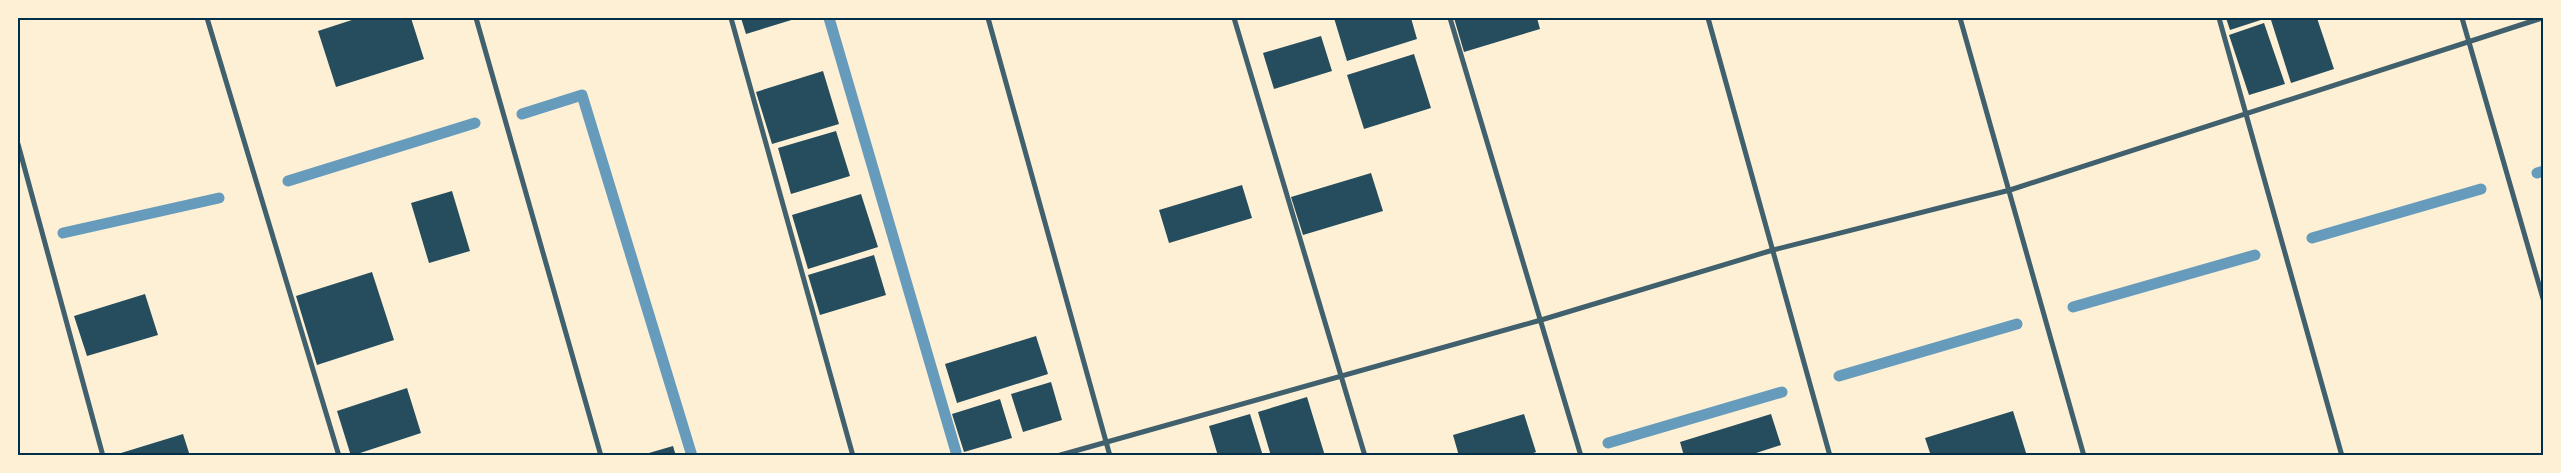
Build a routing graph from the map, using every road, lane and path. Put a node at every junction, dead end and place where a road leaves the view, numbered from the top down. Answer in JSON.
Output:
{"nodes":[{"id":1,"x":208,"y":18,"type":"edge"},
{"id":2,"x":476,"y":18,"type":"edge"},
{"id":3,"x":731,"y":18,"type":"edge"},
{"id":4,"x":988,"y":18,"type":"edge"},
{"id":5,"x":1234,"y":18,"type":"edge"},
{"id":6,"x":1450,"y":18,"type":"edge"},
{"id":7,"x":1708,"y":18,"type":"edge"},
{"id":8,"x":1960,"y":18,"type":"edge"},
{"id":9,"x":2219,"y":18,"type":"edge"},
{"id":10,"x":2462,"y":18,"type":"edge"},
{"id":11,"x":2542,"y":18,"type":"edge"},
{"id":12,"x":2469,"y":41,"type":"junction"},
{"id":13,"x":2247,"y":115,"type":"junction"},
{"id":14,"x":18,"y":144,"type":"edge"},
{"id":15,"x":2010,"y":190,"type":"junction"},
{"id":16,"x":1773,"y":250,"type":"junction"},
{"id":17,"x":2544,"y":302,"type":"edge"},
{"id":18,"x":1541,"y":320,"type":"junction"},
{"id":19,"x":1343,"y":375,"type":"junction"},
{"id":20,"x":1106,"y":442,"type":"junction"},
{"id":21,"x":103,"y":456,"type":"edge"},
{"id":22,"x":339,"y":456,"type":"edge"},
{"id":23,"x":601,"y":456,"type":"edge"},
{"id":24,"x":853,"y":456,"type":"edge"},
{"id":25,"x":1057,"y":456,"type":"edge"},
{"id":26,"x":1110,"y":456,"type":"edge"},
{"id":27,"x":1366,"y":456,"type":"edge"},
{"id":28,"x":1581,"y":456,"type":"edge"},
{"id":29,"x":1830,"y":456,"type":"edge"},
{"id":30,"x":2084,"y":456,"type":"edge"},
{"id":31,"x":2342,"y":456,"type":"edge"}],
"edges":[{"from":1,"to":22,"type":"street"},
{"from":2,"to":23,"type":"street"},
{"from":3,"to":24,"type":"street"},
{"from":4,"to":20,"type":"street"},
{"from":5,"to":19,"type":"street"},
{"from":6,"to":18,"type":"street"},
{"from":7,"to":16,"type":"street"},
{"from":8,"to":15,"type":"street"},
{"from":9,"to":13,"type":"street"},
{"from":10,"to":12,"type":"street"},
{"from":11,"to":12,"type":"street"},
{"from":12,"to":13,"type":"street"},
{"from":12,"to":17,"type":"street"},
{"from":13,"to":15,"type":"street"},
{"from":13,"to":31,"type":"street"},
{"from":14,"to":21,"type":"street"},
{"from":15,"to":16,"type":"street"},
{"from":15,"to":30,"type":"street"},
{"from":16,"to":18,"type":"street"},
{"from":16,"to":29,"type":"street"},
{"from":18,"to":19,"type":"street"},
{"from":18,"to":28,"type":"street"},
{"from":19,"to":20,"type":"street"},
{"from":19,"to":27,"type":"street"},
{"from":20,"to":25,"type":"street"},
{"from":20,"to":26,"type":"street"}]}
